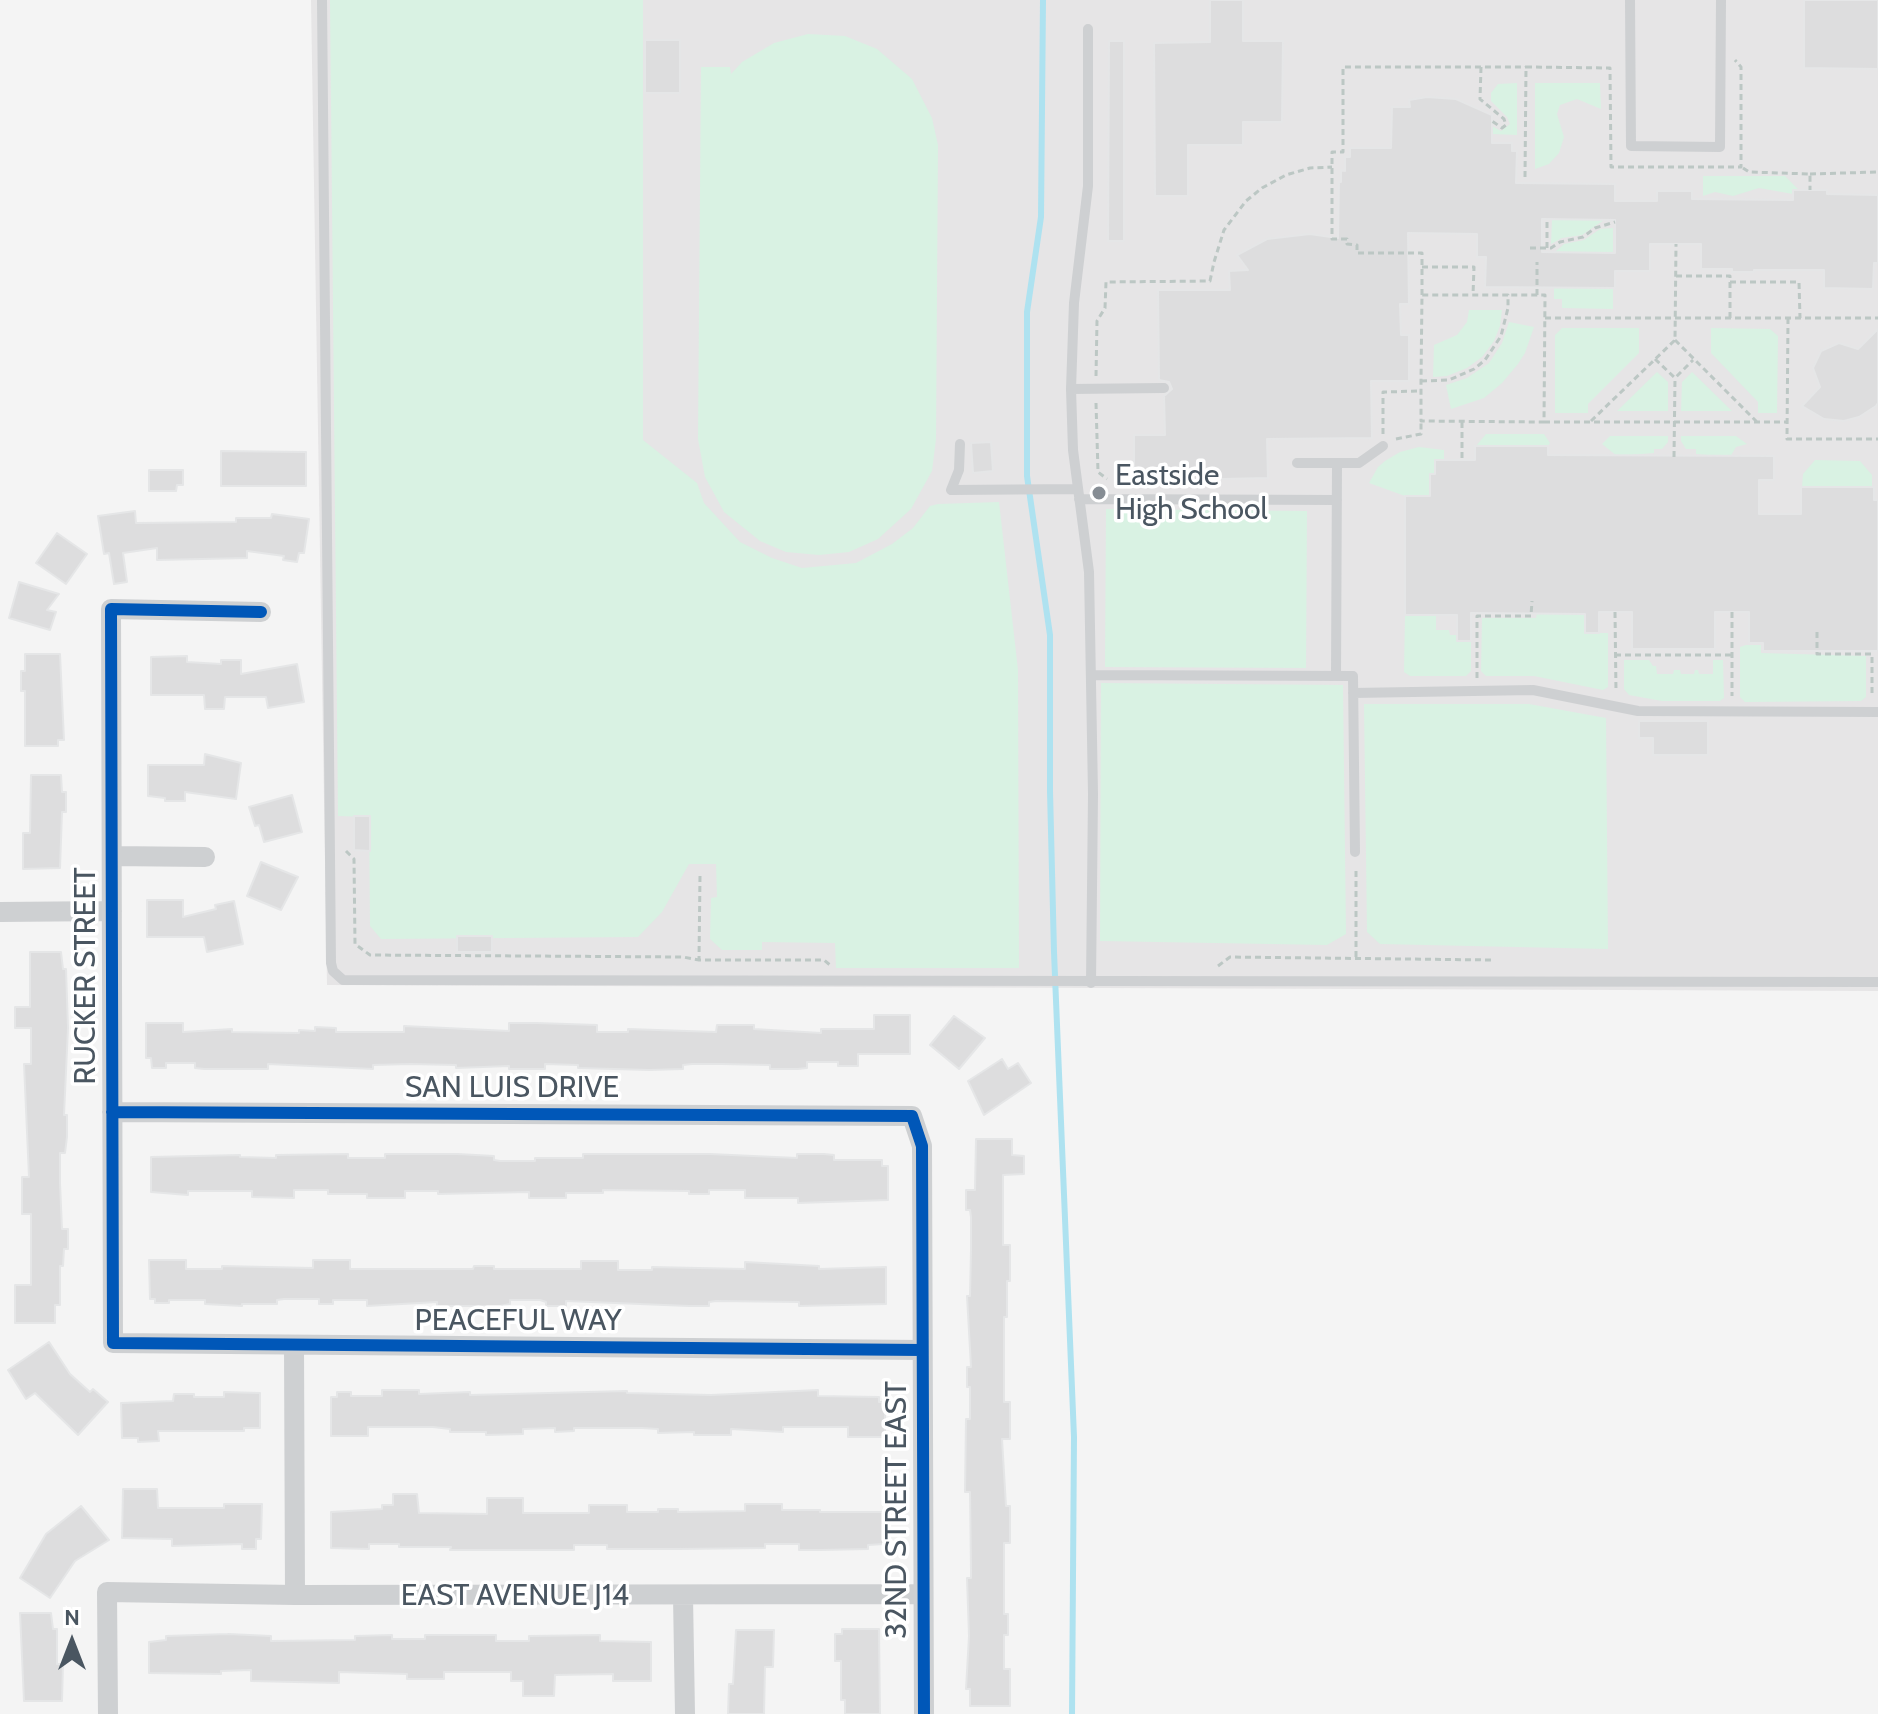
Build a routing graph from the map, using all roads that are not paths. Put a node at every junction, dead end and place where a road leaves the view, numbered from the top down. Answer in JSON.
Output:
{"nodes":[{"id":1,"x":322,"y":0,"type":"edge"},
{"id":2,"x":1630,"y":0,"type":"edge"},
{"id":3,"x":1721,"y":0,"type":"edge"},
{"id":4,"x":1088,"y":29,"type":"dead end"},
{"id":5,"x":1164,"y":388,"type":"dead end"},
{"id":6,"x":1071,"y":389,"type":"junction"},
{"id":7,"x":960,"y":444,"type":"dead end"},
{"id":8,"x":1383,"y":446,"type":"road end"},
{"id":9,"x":1297,"y":463,"type":"dead end"},
{"id":10,"x":1337,"y":463,"type":"junction"},
{"id":11,"x":1078,"y":494,"type":"junction"},
{"id":12,"x":1337,"y":500,"type":"junction"},
{"id":13,"x":261,"y":612,"type":"dead end"},
{"id":14,"x":1091,"y":675,"type":"junction"},
{"id":15,"x":1336,"y":676,"type":"junction"},
{"id":16,"x":1353,"y":693,"type":"junction"},
{"id":17,"x":1875,"y":712,"type":"edge"},
{"id":18,"x":1355,"y":852,"type":"dead end"},
{"id":19,"x":112,"y":856,"type":"junction"},
{"id":20,"x":205,"y":857,"type":"dead end"},
{"id":21,"x":112,"y":911,"type":"junction"},
{"id":22,"x":0,"y":912,"type":"edge"},
{"id":23,"x":1878,"y":982,"type":"edge"},
{"id":24,"x":1091,"y":983,"type":"junction"},
{"id":25,"x":112,"y":1112,"type":"junction"},
{"id":26,"x":912,"y":1116,"type":"joint"},
{"id":27,"x":113,"y":1343,"type":"joint"},
{"id":28,"x":294,"y":1346,"type":"junction"},
{"id":29,"x":922,"y":1350,"type":"junction"},
{"id":30,"x":923,"y":1594,"type":"junction"},
{"id":31,"x":295,"y":1595,"type":"junction"},
{"id":32,"x":683,"y":1596,"type":"junction"},
{"id":33,"x":108,"y":1714,"type":"edge"},
{"id":34,"x":685,"y":1714,"type":"edge"},
{"id":35,"x":924,"y":1714,"type":"edge"}],
"edges":[{"from":1,"to":24,"type":"lane"},
{"from":2,"to":3,"type":"lane"},
{"from":4,"to":6,"type":"lane"},
{"from":5,"to":6,"type":"lane"},
{"from":6,"to":11,"type":"lane"},
{"from":7,"to":11,"type":"lane"},
{"from":8,"to":10,"type":"lane"},
{"from":9,"to":10,"type":"lane"},
{"from":10,"to":12,"type":"lane"},
{"from":11,"to":12,"type":"lane"},
{"from":11,"to":14,"type":"lane"},
{"from":12,"to":15,"type":"lane"},
{"from":13,"to":19,"type":"street","name":"RUCKER STREET"},
{"from":14,"to":15,"type":"lane"},
{"from":14,"to":24,"type":"lane"},
{"from":15,"to":16,"type":"lane"},
{"from":16,"to":17,"type":"lane"},
{"from":16,"to":18,"type":"lane"},
{"from":19,"to":20,"type":"street"},
{"from":19,"to":21,"type":"street","name":"RUCKER STREET"},
{"from":21,"to":22,"type":"street"},
{"from":21,"to":25,"type":"street","name":"RUCKER STREET"},
{"from":23,"to":24,"type":"lane"},
{"from":25,"to":26,"type":"street","name":"SAN LUIS DRIVE"},
{"from":25,"to":27,"type":"street","name":"RUCKER STREET"},
{"from":26,"to":29,"type":"street","name":"32ND STREET EAST"},
{"from":27,"to":28,"type":"street","name":"PEACEFUL WAY"},
{"from":28,"to":29,"type":"street","name":"PEACEFUL WAY"},
{"from":28,"to":31,"type":"street"},
{"from":29,"to":30,"type":"street","name":"32ND STREET EAST"},
{"from":30,"to":32,"type":"street","name":"EAST AVENUE J14"},
{"from":30,"to":35,"type":"street","name":"32ND STREET EAST"},
{"from":31,"to":32,"type":"street","name":"EAST AVENUE J14"},
{"from":31,"to":33,"type":"street","name":"EAST AVENUE J14"},
{"from":32,"to":34,"type":"street"}]}
